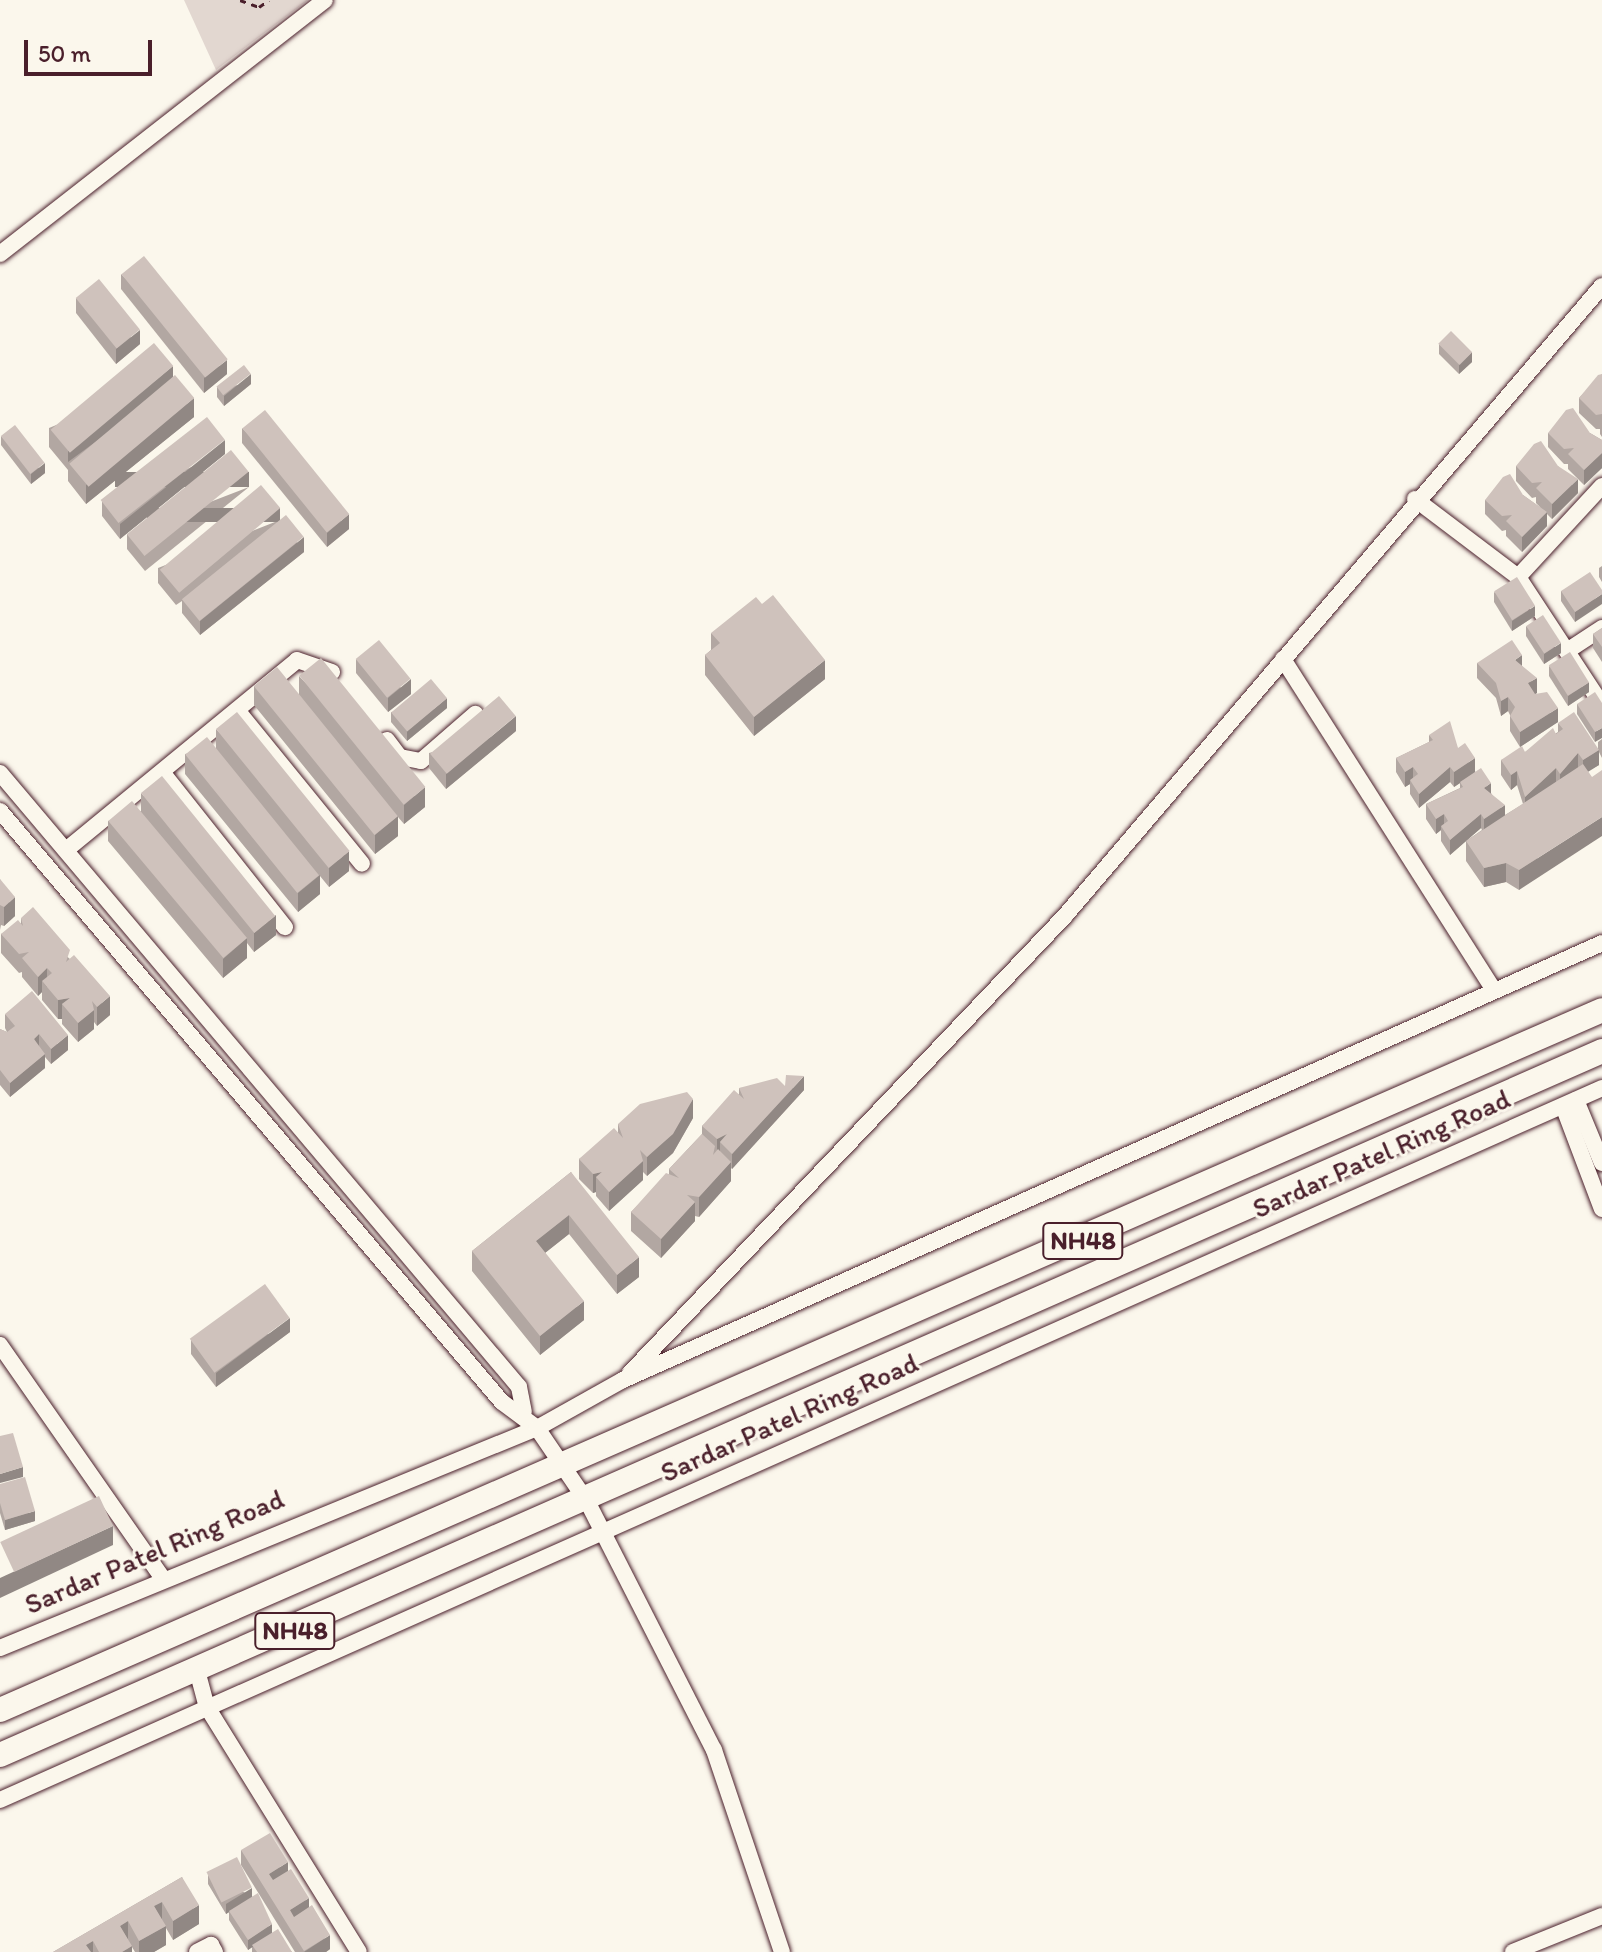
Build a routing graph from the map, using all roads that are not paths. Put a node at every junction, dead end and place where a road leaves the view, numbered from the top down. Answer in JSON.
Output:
{"nodes":[{"id":1,"x":325,"y":0,"type":"edge"},
{"id":2,"x":0,"y":254,"type":"edge"},
{"id":3,"x":1602,"y":286,"type":"edge"},
{"id":4,"x":1602,"y":486,"type":"edge"},
{"id":5,"x":1415,"y":499,"type":"junction"},
{"id":6,"x":1518,"y":577,"type":"junction"},
{"id":7,"x":1602,"y":628,"type":"edge"},
{"id":8,"x":1567,"y":651,"type":"junction"},
{"id":9,"x":1283,"y":659,"type":"junction"},
{"id":10,"x":344,"y":688,"type":"edge"},
{"id":11,"x":1602,"y":705,"type":"edge"},
{"id":12,"x":237,"y":710,"type":"junction"},
{"id":13,"x":475,"y":714,"type":"edge"},
{"id":14,"x":372,"y":722,"type":"edge"},
{"id":15,"x":162,"y":772,"type":"junction"},
{"id":16,"x":0,"y":773,"type":"edge"},
{"id":17,"x":0,"y":811,"type":"edge"},
{"id":18,"x":66,"y":850,"type":"junction"},
{"id":19,"x":362,"y":864,"type":"dead end"},
{"id":20,"x":92,"y":880,"type":"junction"},
{"id":21,"x":73,"y":897,"type":"junction"},
{"id":22,"x":285,"y":927,"type":"dead end"},
{"id":23,"x":1602,"y":943,"type":"edge"},
{"id":24,"x":1494,"y":990,"type":"junction"},
{"id":25,"x":1602,"y":1010,"type":"edge"},
{"id":26,"x":1602,"y":1051,"type":"edge"},
{"id":27,"x":1602,"y":1088,"type":"edge"},
{"id":28,"x":1570,"y":1103,"type":"junction"},
{"id":29,"x":1602,"y":1163,"type":"edge"},
{"id":30,"x":1602,"y":1209,"type":"edge"},
{"id":31,"x":1154,"y":1210,"type":"junction"},
{"id":32,"x":1168,"y":1241,"type":"junction"},
{"id":33,"x":0,"y":1345,"type":"edge"},
{"id":34,"x":623,"y":1380,"type":"junction"},
{"id":35,"x":524,"y":1412,"type":"junction"},
{"id":36,"x":537,"y":1428,"type":"junction"},
{"id":37,"x":561,"y":1465,"type":"junction"},
{"id":38,"x":588,"y":1503,"type":"junction"},
{"id":39,"x":600,"y":1534,"type":"junction"},
{"id":40,"x":162,"y":1577,"type":"junction"},
{"id":41,"x":0,"y":1648,"type":"edge"},
{"id":42,"x":198,"y":1674,"type":"junction"},
{"id":43,"x":207,"y":1707,"type":"junction"},
{"id":44,"x":0,"y":1710,"type":"edge"},
{"id":45,"x":0,"y":1755,"type":"edge"},
{"id":46,"x":0,"y":1800,"type":"edge"},
{"id":47,"x":1602,"y":1916,"type":"edge"},
{"id":48,"x":197,"y":1952,"type":"edge"},
{"id":49,"x":215,"y":1952,"type":"edge"},
{"id":50,"x":359,"y":1952,"type":"edge"},
{"id":51,"x":782,"y":1952,"type":"edge"},
{"id":52,"x":1513,"y":1952,"type":"edge"}],
"edges":[{"from":1,"to":2,"type":"street"},
{"from":3,"to":5,"type":"street"},
{"from":4,"to":6,"type":"street"},
{"from":5,"to":6,"type":"street"},
{"from":5,"to":9,"type":"street"},
{"from":6,"to":8,"type":"street"},
{"from":7,"to":8,"type":"street"},
{"from":8,"to":11,"type":"street"},
{"from":9,"to":24,"type":"street"},
{"from":9,"to":34,"type":"street"},
{"from":10,"to":12,"type":"street"},
{"from":12,"to":15,"type":"street"},
{"from":12,"to":19,"type":"street"},
{"from":13,"to":14,"type":"street"},
{"from":15,"to":18,"type":"street"},
{"from":15,"to":22,"type":"street"},
{"from":16,"to":18,"type":"street"},
{"from":17,"to":21,"type":"street"},
{"from":18,"to":20,"type":"street"},
{"from":20,"to":21,"type":"street"},
{"from":20,"to":35,"type":"street"},
{"from":21,"to":35,"type":"street"},
{"from":23,"to":24,"type":"street","name":"Sardar Patel Ring Road"},
{"from":24,"to":34,"type":"street","name":"Sardar Patel Ring Road"},
{"from":25,"to":31,"type":"highway","name":"Sardar Patel Ring Road","number":"NH48"},
{"from":26,"to":32,"type":"highway","name":"Sardar Patel Ring Road","number":"NH48"},
{"from":27,"to":28,"type":"street","name":"Sardar Patel Ring Road"},
{"from":28,"to":29,"type":"street"},
{"from":28,"to":30,"type":"street"},
{"from":28,"to":39,"type":"street","name":"Sardar Patel Ring Road"},
{"from":31,"to":32,"type":"highway"},
{"from":31,"to":37,"type":"highway","name":"Sardar Patel Ring Road","number":"NH48"},
{"from":32,"to":38,"type":"highway","name":"Sardar Patel Ring Road","number":"NH48"},
{"from":33,"to":40,"type":"street"},
{"from":34,"to":36,"type":"street","name":"Sardar Patel Ring Road"},
{"from":35,"to":36,"type":"street"},
{"from":36,"to":37,"type":"street"},
{"from":36,"to":40,"type":"street","name":"Sardar Patel Ring Road"},
{"from":37,"to":38,"type":"street"},
{"from":37,"to":44,"type":"highway","name":"Sardar Patel Ring Road","number":"NH48"},
{"from":38,"to":39,"type":"street"},
{"from":38,"to":42,"type":"highway","name":"Sardar Patel Ring Road","number":"NH48"},
{"from":39,"to":43,"type":"street","name":"Sardar Patel Ring Road"},
{"from":39,"to":51,"type":"street"},
{"from":40,"to":41,"type":"street","name":"Sardar Patel Ring Road"},
{"from":42,"to":43,"type":"street"},
{"from":42,"to":45,"type":"highway","name":"Sardar Patel Ring Road","number":"NH48"},
{"from":43,"to":46,"type":"street","name":"Sardar Patel Ring Road"},
{"from":43,"to":50,"type":"street"},
{"from":47,"to":52,"type":"street"},
{"from":48,"to":49,"type":"street"}]}
